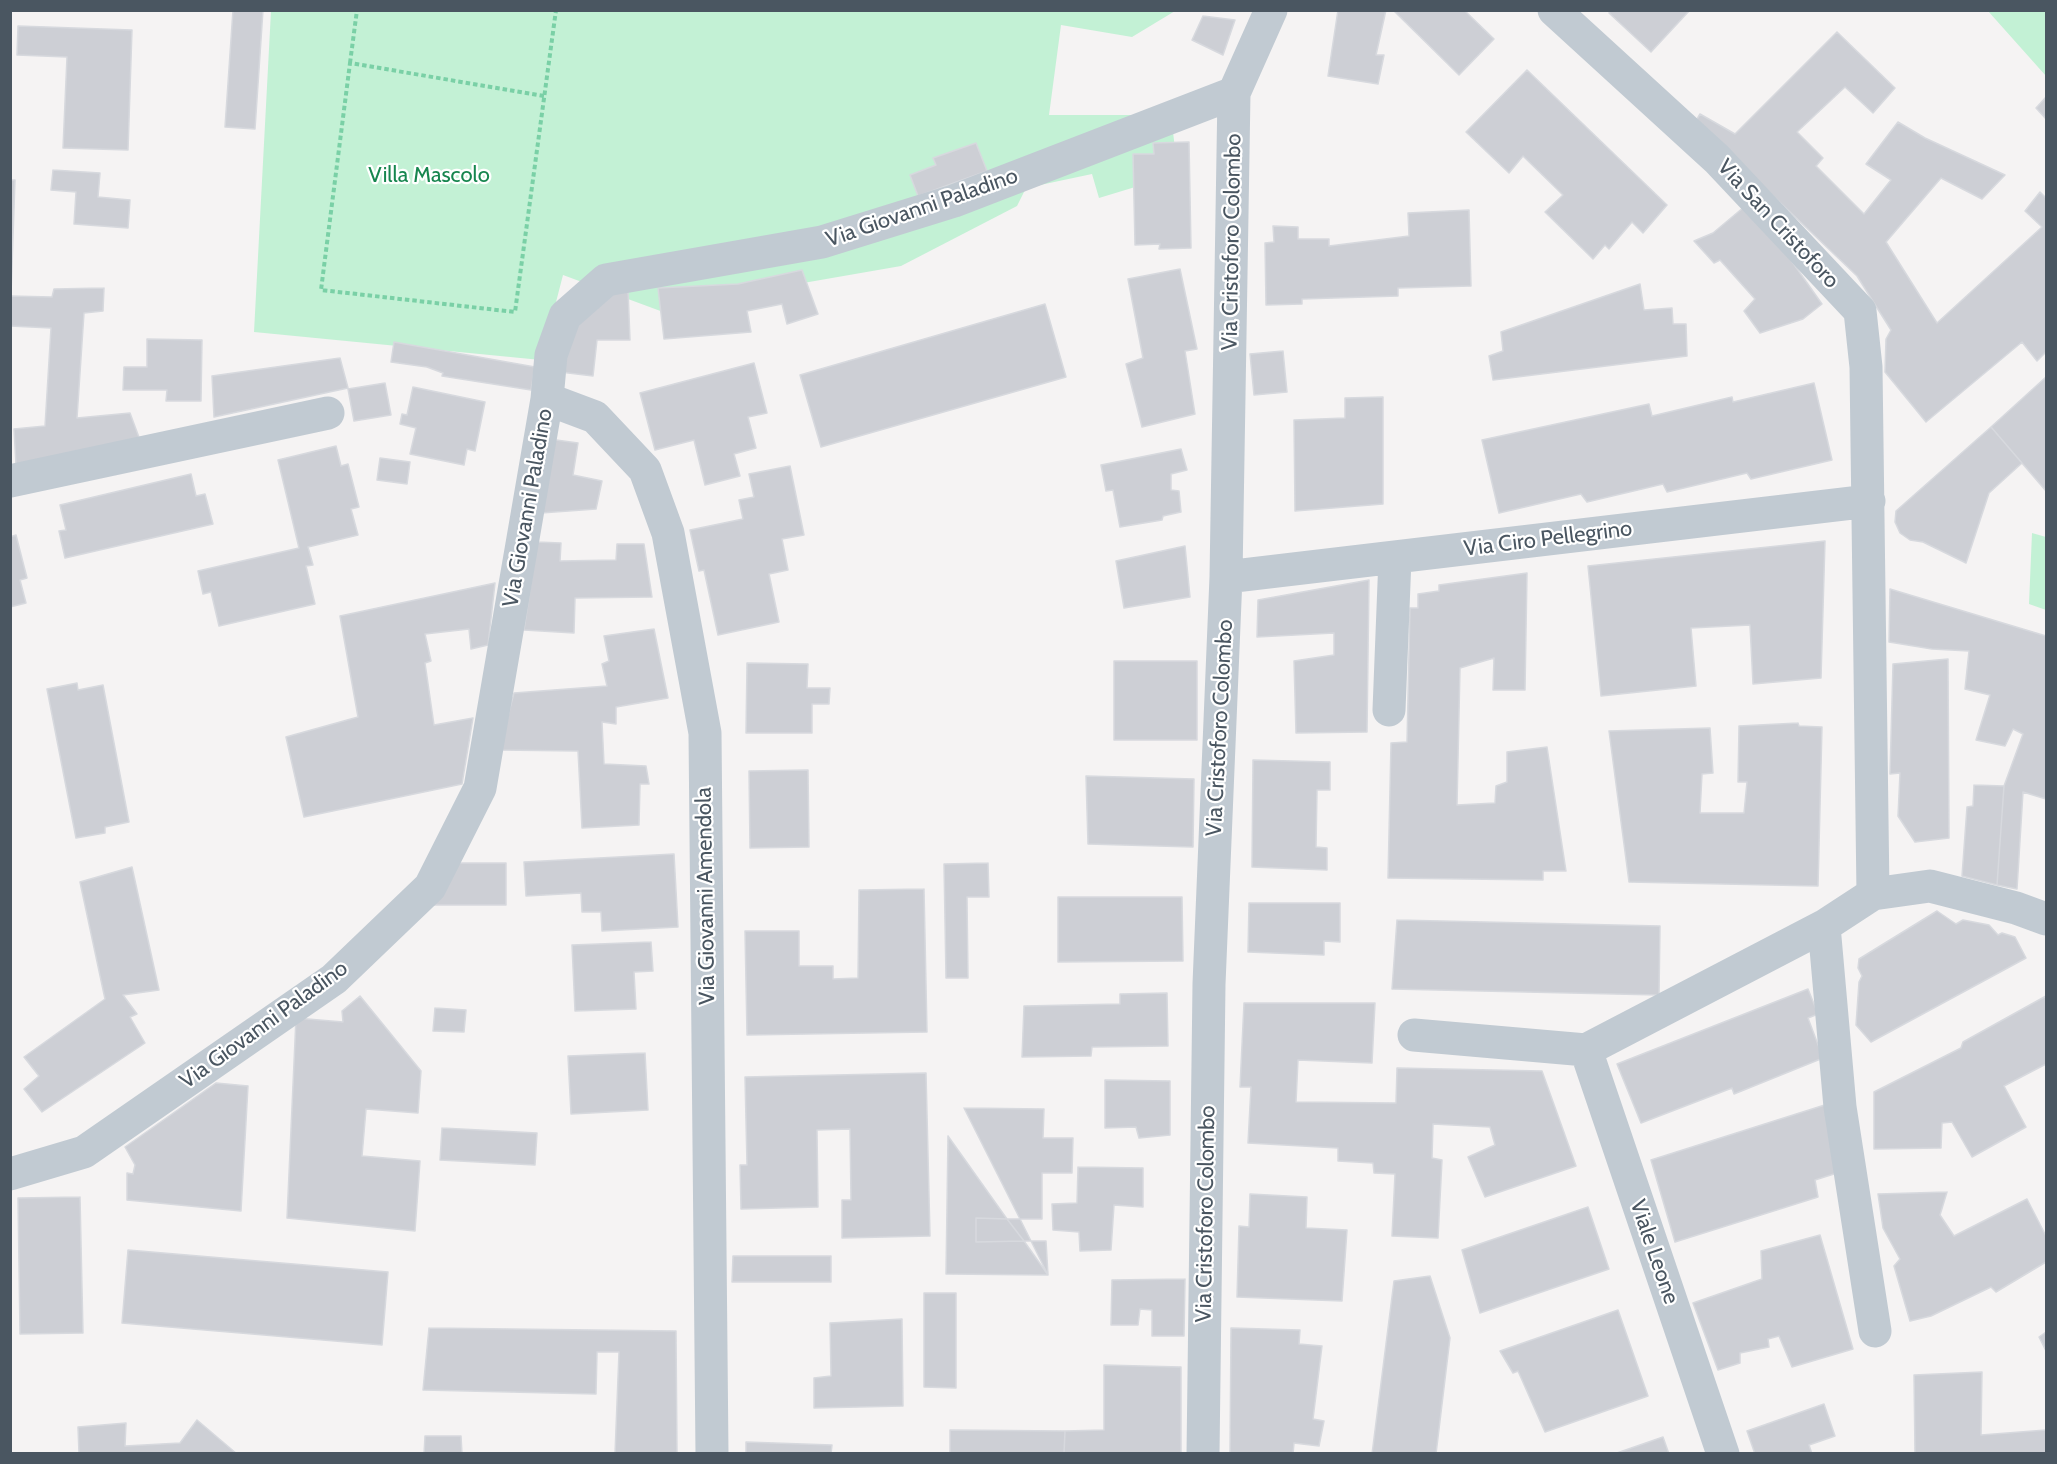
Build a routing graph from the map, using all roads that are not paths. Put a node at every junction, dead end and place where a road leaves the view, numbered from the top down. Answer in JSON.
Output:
{"nodes":[{"id":1,"x":1272,"y":10,"type":"edge"},
{"id":2,"x":1554,"y":10,"type":"edge"},
{"id":3,"x":1234,"y":93,"type":"junction"},
{"id":4,"x":547,"y":399,"type":"junction"},
{"id":5,"x":328,"y":413,"type":"dead end"},
{"id":6,"x":10,"y":482,"type":"edge"},
{"id":7,"x":1869,"y":501,"type":"junction"},
{"id":8,"x":1395,"y":558,"type":"junction"},
{"id":9,"x":1226,"y":577,"type":"junction"},
{"id":10,"x":1389,"y":710,"type":"dead end"},
{"id":11,"x":1873,"y":894,"type":"junction"},
{"id":12,"x":2046,"y":919,"type":"edge"},
{"id":13,"x":1824,"y":926,"type":"junction"},
{"id":14,"x":1414,"y":1035,"type":"dead end"},
{"id":15,"x":1586,"y":1050,"type":"junction"},
{"id":16,"x":10,"y":1174,"type":"edge"},
{"id":17,"x":1875,"y":1330,"type":"dead end"},
{"id":18,"x":712,"y":1454,"type":"edge"},
{"id":19,"x":1203,"y":1454,"type":"edge"},
{"id":20,"x":1723,"y":1454,"type":"edge"}],
"edges":[{"from":1,"to":3,"type":"street","name":"Via Cristoforo Colombo"},
{"from":2,"to":7,"type":"street","name":"Via San Cristoforo"},
{"from":3,"to":4,"type":"street","name":"Via Giovanni Paladino"},
{"from":3,"to":9,"type":"street","name":"Via Cristoforo Colombo"},
{"from":4,"to":16,"type":"street","name":"Via Giovanni Paladino"},
{"from":4,"to":18,"type":"street","name":"Via Giovanni Amendola"},
{"from":5,"to":6,"type":"street"},
{"from":7,"to":8,"type":"street","name":"Via Ciro Pellegrino"},
{"from":7,"to":11,"type":"street","name":"Via San Cristoforo"},
{"from":8,"to":9,"type":"street","name":"Via Ciro Pellegrino"},
{"from":8,"to":10,"type":"street"},
{"from":9,"to":19,"type":"street","name":"Via Cristoforo Colombo"},
{"from":11,"to":12,"type":"street"},
{"from":11,"to":13,"type":"street"},
{"from":13,"to":15,"type":"street"},
{"from":13,"to":17,"type":"street"},
{"from":14,"to":15,"type":"street"},
{"from":15,"to":20,"type":"street","name":"Viale Leone"}]}
